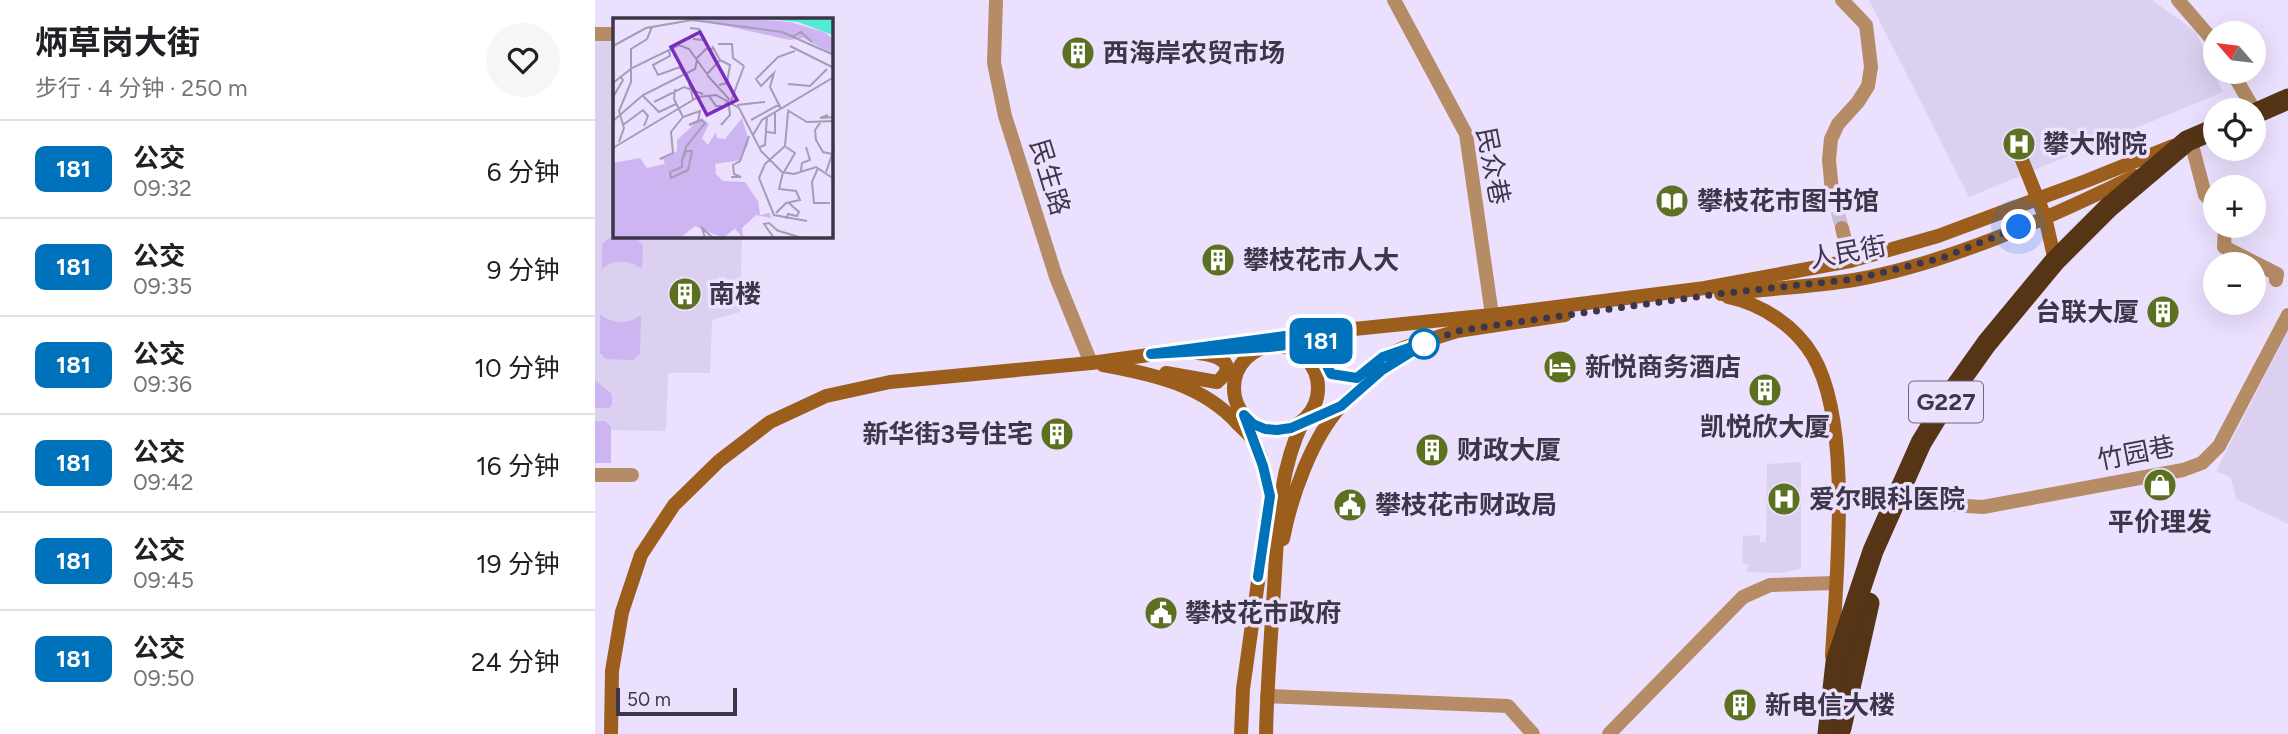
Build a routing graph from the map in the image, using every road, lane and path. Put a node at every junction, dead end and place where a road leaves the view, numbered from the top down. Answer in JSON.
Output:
{"nodes":[{"id":1,"x":996,"y":0,"type":"edge"},
{"id":2,"x":1394,"y":0,"type":"edge"},
{"id":3,"x":1842,"y":0,"type":"edge"},
{"id":4,"x":2178,"y":0,"type":"edge"},
{"id":5,"x":2203,"y":29,"type":"edge"},
{"id":6,"x":595,"y":34,"type":"edge"},
{"id":7,"x":613,"y":34,"type":"edge"},
{"id":8,"x":2288,"y":99,"type":"edge"},
{"id":9,"x":2288,"y":109,"type":"edge"},
{"id":10,"x":2266,"y":111,"type":"edge"},
{"id":11,"x":2266,"y":114,"type":"edge"},
{"id":12,"x":2203,"y":137,"type":"edge"},
{"id":13,"x":2203,"y":142,"type":"edge"},
{"id":14,"x":2190,"y":145,"type":"junction"},
{"id":15,"x":2020,"y":155,"type":"dead end"},
{"id":16,"x":2159,"y":165,"type":"junction"},
{"id":17,"x":2203,"y":188,"type":"edge"},
{"id":18,"x":1832,"y":191,"type":"tunnel mouth"},
{"id":19,"x":2038,"y":199,"type":"junction"},
{"id":20,"x":2045,"y":217,"type":"junction"},
{"id":21,"x":1842,"y":228,"type":"tunnel mouth"},
{"id":22,"x":2224,"y":238,"type":"edge"},
{"id":23,"x":1850,"y":261,"type":"junction"},
{"id":24,"x":2056,"y":261,"type":"junction"},
{"id":25,"x":2276,"y":280,"type":"dead end"},
{"id":26,"x":1717,"y":294,"type":"junction"},
{"id":27,"x":2036,"y":299,"type":"junction"},
{"id":28,"x":2288,"y":315,"type":"edge"},
{"id":29,"x":1491,"y":321,"type":"junction"},
{"id":30,"x":1347,"y":338,"type":"junction"},
{"id":31,"x":1429,"y":341,"type":"junction"},
{"id":32,"x":1269,"y":347,"type":"junction"},
{"id":33,"x":1184,"y":352,"type":"junction"},
{"id":34,"x":1151,"y":354,"type":"junction"},
{"id":35,"x":1091,"y":363,"type":"junction"},
{"id":36,"x":1129,"y":370,"type":"junction"},
{"id":37,"x":1192,"y":389,"type":"junction"},
{"id":38,"x":1341,"y":406,"type":"junction"},
{"id":39,"x":1240,"y":410,"type":"junction"},
{"id":40,"x":1303,"y":421,"type":"junction"},
{"id":41,"x":1252,"y":439,"type":"junction"},
{"id":42,"x":595,"y":475,"type":"edge"},
{"id":43,"x":632,"y":475,"type":"dead end"},
{"id":44,"x":1911,"y":495,"type":"junction"},
{"id":45,"x":1836,"y":583,"type":"junction"},
{"id":46,"x":1274,"y":585,"type":"junction"},
{"id":47,"x":1267,"y":696,"type":"junction"},
{"id":48,"x":1832,"y":730,"type":"edge"},
{"id":49,"x":611,"y":734,"type":"edge"},
{"id":50,"x":1241,"y":734,"type":"edge"},
{"id":51,"x":1266,"y":734,"type":"edge"},
{"id":52,"x":1533,"y":734,"type":"edge"},
{"id":53,"x":1609,"y":734,"type":"edge"}],
"edges":[{"from":1,"to":35,"type":"street","name":"民生路"},
{"from":2,"to":29,"type":"street","name":"民众巷"},
{"from":3,"to":18,"type":"street"},
{"from":4,"to":5,"type":"street"},
{"from":6,"to":7,"type":"street"},
{"from":8,"to":10,"type":"highway"},
{"from":9,"to":11,"type":"highway"},
{"from":12,"to":14,"type":"highway","number":"G227"},
{"from":13,"to":14,"type":"highway","number":"G227"},
{"from":14,"to":16,"type":"highway","number":"G227"},
{"from":14,"to":17,"type":"street"},
{"from":14,"to":19,"type":"street","name":"人民街"},
{"from":14,"to":27,"type":"highway","number":"G227"},
{"from":15,"to":19,"type":"street"},
{"from":16,"to":20,"type":"street","name":"人民街"},
{"from":16,"to":24,"type":"highway","number":"G227"},
{"from":19,"to":20,"type":"street"},
{"from":19,"to":23,"type":"street","name":"人民街"},
{"from":20,"to":24,"type":"street"},
{"from":20,"to":26,"type":"street","name":"人民街"},
{"from":21,"to":23,"type":"street"},
{"from":22,"to":25,"type":"street"},
{"from":23,"to":29,"type":"street","name":"人民街"},
{"from":24,"to":27,"type":"street"},
{"from":24,"to":48,"type":"highway","number":"G227"},
{"from":26,"to":29,"type":"street","name":"人民街"},
{"from":26,"to":45,"type":"street"},
{"from":27,"to":44,"type":"highway","number":"G227"},
{"from":28,"to":44,"type":"street","name":"竹园巷"},
{"from":29,"to":30,"type":"street"},
{"from":29,"to":31,"type":"street"},
{"from":29,"to":34,"type":"street"},
{"from":30,"to":31,"type":"street"},
{"from":30,"to":32,"type":"street"},
{"from":31,"to":38,"type":"street"},
{"from":32,"to":33,"type":"street"},
{"from":32,"to":39,"type":"street"},
{"from":32,"to":40,"type":"street"},
{"from":33,"to":34,"type":"street"},
{"from":33,"to":36,"type":"street"},
{"from":34,"to":35,"type":"street"},
{"from":35,"to":36,"type":"street"},
{"from":35,"to":49,"type":"street"},
{"from":36,"to":37,"type":"street"},
{"from":37,"to":39,"type":"street"},
{"from":37,"to":41,"type":"street"},
{"from":38,"to":40,"type":"street"},
{"from":38,"to":46,"type":"street"},
{"from":39,"to":40,"type":"street"},
{"from":39,"to":41,"type":"street"},
{"from":40,"to":46,"type":"street"},
{"from":41,"to":50,"type":"street"},
{"from":42,"to":43,"type":"street"},
{"from":44,"to":48,"type":"highway","number":"G227"},
{"from":45,"to":48,"type":"street"},
{"from":45,"to":53,"type":"street"},
{"from":46,"to":47,"type":"street"},
{"from":47,"to":51,"type":"street"},
{"from":47,"to":52,"type":"street"}]}
